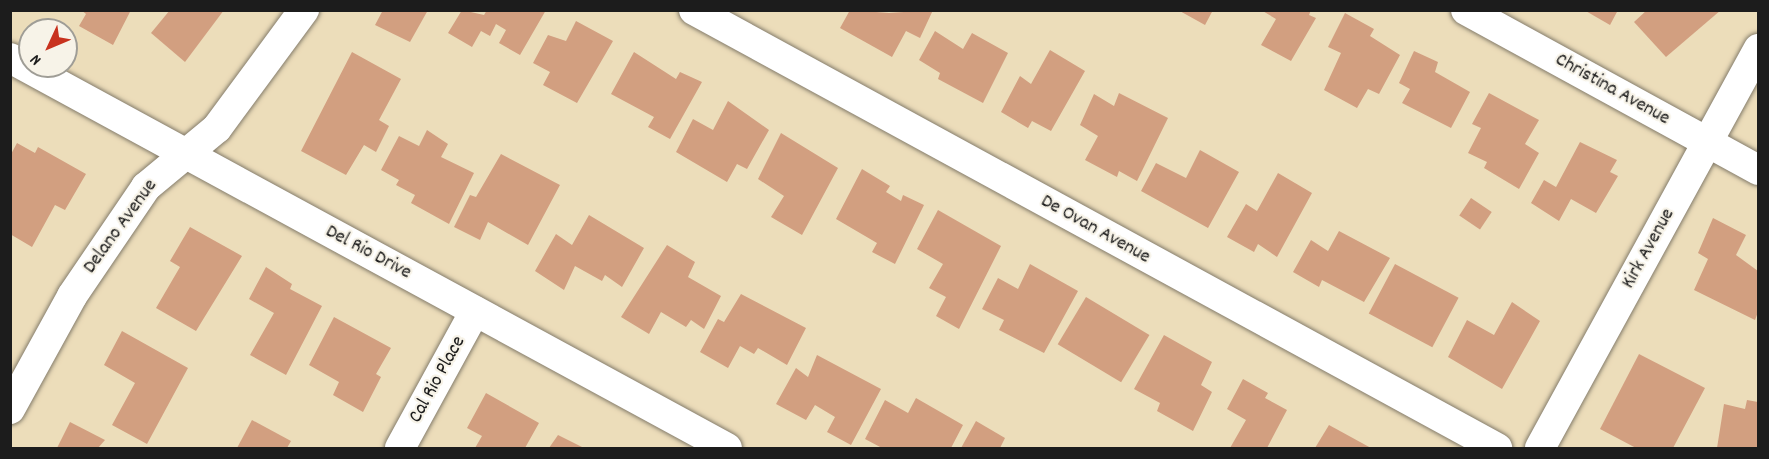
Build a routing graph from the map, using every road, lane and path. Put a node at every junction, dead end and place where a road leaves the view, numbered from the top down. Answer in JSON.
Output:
{"nodes":[{"id":1,"x":304,"y":10,"type":"edge"},
{"id":2,"x":694,"y":10,"type":"edge"},
{"id":3,"x":1466,"y":10,"type":"edge"},
{"id":4,"x":1758,"y":49,"type":"edge"},
{"id":5,"x":10,"y":58,"type":"edge"},
{"id":6,"x":1707,"y":142,"type":"junction"},
{"id":7,"x":186,"y":154,"type":"junction"},
{"id":8,"x":1758,"y":170,"type":"edge"},
{"id":9,"x":475,"y":311,"type":"junction"},
{"id":10,"x":10,"y":410,"type":"edge"},
{"id":11,"x":400,"y":448,"type":"edge"},
{"id":12,"x":727,"y":448,"type":"edge"},
{"id":13,"x":1497,"y":448,"type":"edge"},
{"id":14,"x":1540,"y":448,"type":"edge"}],
"edges":[{"from":1,"to":7,"type":"street","name":"Delano Avenue"},
{"from":2,"to":13,"type":"street","name":"De Ovan Avenue"},
{"from":3,"to":6,"type":"street","name":"Christina Avenue"},
{"from":4,"to":6,"type":"street","name":"Kirk Avenue"},
{"from":5,"to":7,"type":"street","name":"Del Rio Drive"},
{"from":6,"to":8,"type":"street","name":"Christina Avenue"},
{"from":6,"to":14,"type":"street","name":"Kirk Avenue"},
{"from":7,"to":9,"type":"street","name":"Del Rio Drive"},
{"from":7,"to":10,"type":"street","name":"Delano Avenue"},
{"from":9,"to":11,"type":"street","name":"Cal Rio Place"},
{"from":9,"to":12,"type":"street","name":"Del Rio Drive"}]}
